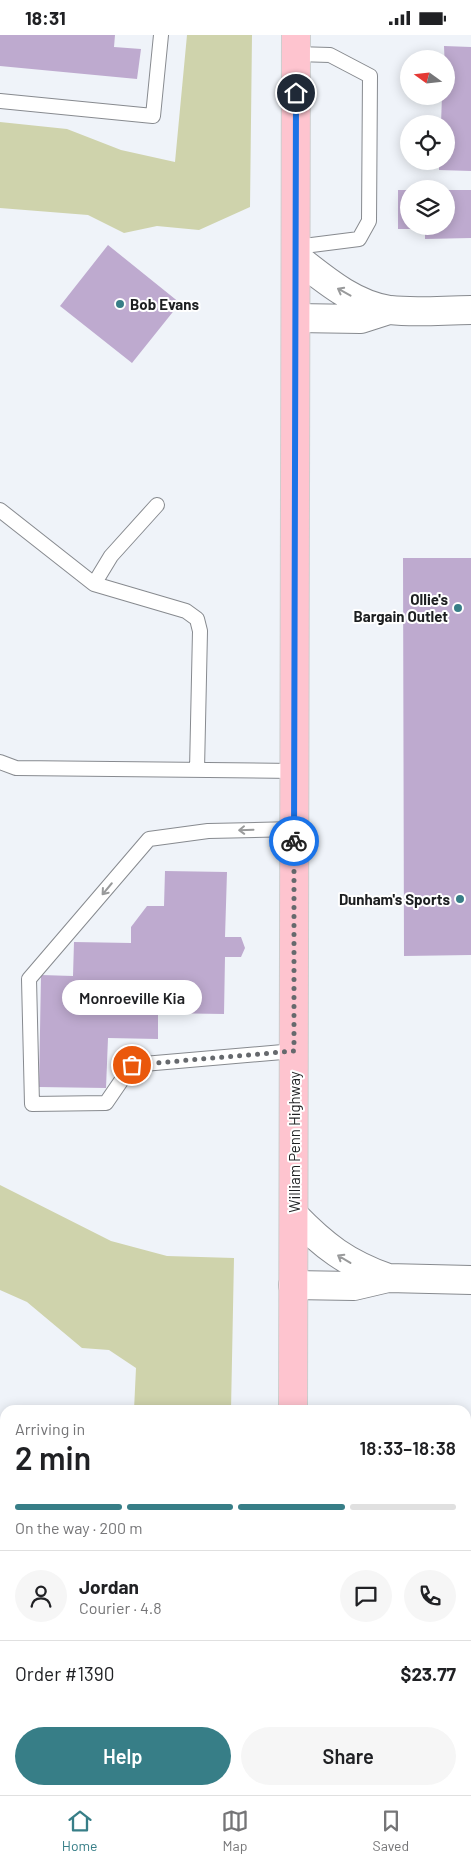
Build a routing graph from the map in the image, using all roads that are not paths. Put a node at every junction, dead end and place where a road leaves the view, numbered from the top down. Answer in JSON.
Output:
{"nodes":[{"id":1,"x":161,"y":35,"type":"edge"},
{"id":2,"x":296,"y":45,"type":"edge"},
{"id":3,"x":0,"y":101,"type":"edge"},
{"id":4,"x":296,"y":252,"type":"junction"},
{"id":5,"x":389,"y":310,"type":"junction"},
{"id":6,"x":471,"y":310,"type":"edge"},
{"id":7,"x":296,"y":318,"type":"junction"},
{"id":8,"x":157,"y":505,"type":"dead end"},
{"id":9,"x":0,"y":510,"type":"edge"},
{"id":10,"x":94,"y":584,"type":"junction"},
{"id":11,"x":0,"y":762,"type":"edge"},
{"id":12,"x":197,"y":770,"type":"junction"},
{"id":13,"x":295,"y":771,"type":"junction"},
{"id":14,"x":294,"y":829,"type":"junction"},
{"id":15,"x":294,"y":1051,"type":"junction"},
{"id":16,"x":294,"y":1215,"type":"junction"},
{"id":17,"x":388,"y":1279,"type":"junction"},
{"id":18,"x":471,"y":1280,"type":"edge"},
{"id":19,"x":293,"y":1285,"type":"junction"},
{"id":20,"x":293,"y":1405,"type":"edge"}],
"edges":[{"from":1,"to":3,"type":"lane"},
{"from":2,"to":4,"type":"highway","name":"William Penn Highway"},
{"from":2,"to":4,"type":"lane"},
{"from":5,"to":4,"type":"street","one_way":true},
{"from":4,"to":7,"type":"highway","name":"William Penn Highway"},
{"from":5,"to":6,"type":"street"},
{"from":5,"to":7,"type":"street"},
{"from":7,"to":13,"type":"highway","name":"William Penn Highway"},
{"from":8,"to":10,"type":"lane"},
{"from":9,"to":10,"type":"lane"},
{"from":10,"to":12,"type":"lane"},
{"from":11,"to":12,"type":"lane"},
{"from":12,"to":13,"type":"lane"},
{"from":13,"to":14,"type":"highway","name":"William Penn Highway"},
{"from":14,"to":15,"type":"highway","name":"William Penn Highway"},
{"from":14,"to":15,"type":"lane","one_way":true},
{"from":15,"to":16,"type":"highway","name":"William Penn Highway"},
{"from":17,"to":16,"type":"street","one_way":true},
{"from":16,"to":19,"type":"highway","name":"William Penn Highway"},
{"from":17,"to":18,"type":"street"},
{"from":17,"to":19,"type":"street"},
{"from":19,"to":20,"type":"highway","name":"William Penn Highway"}]}
